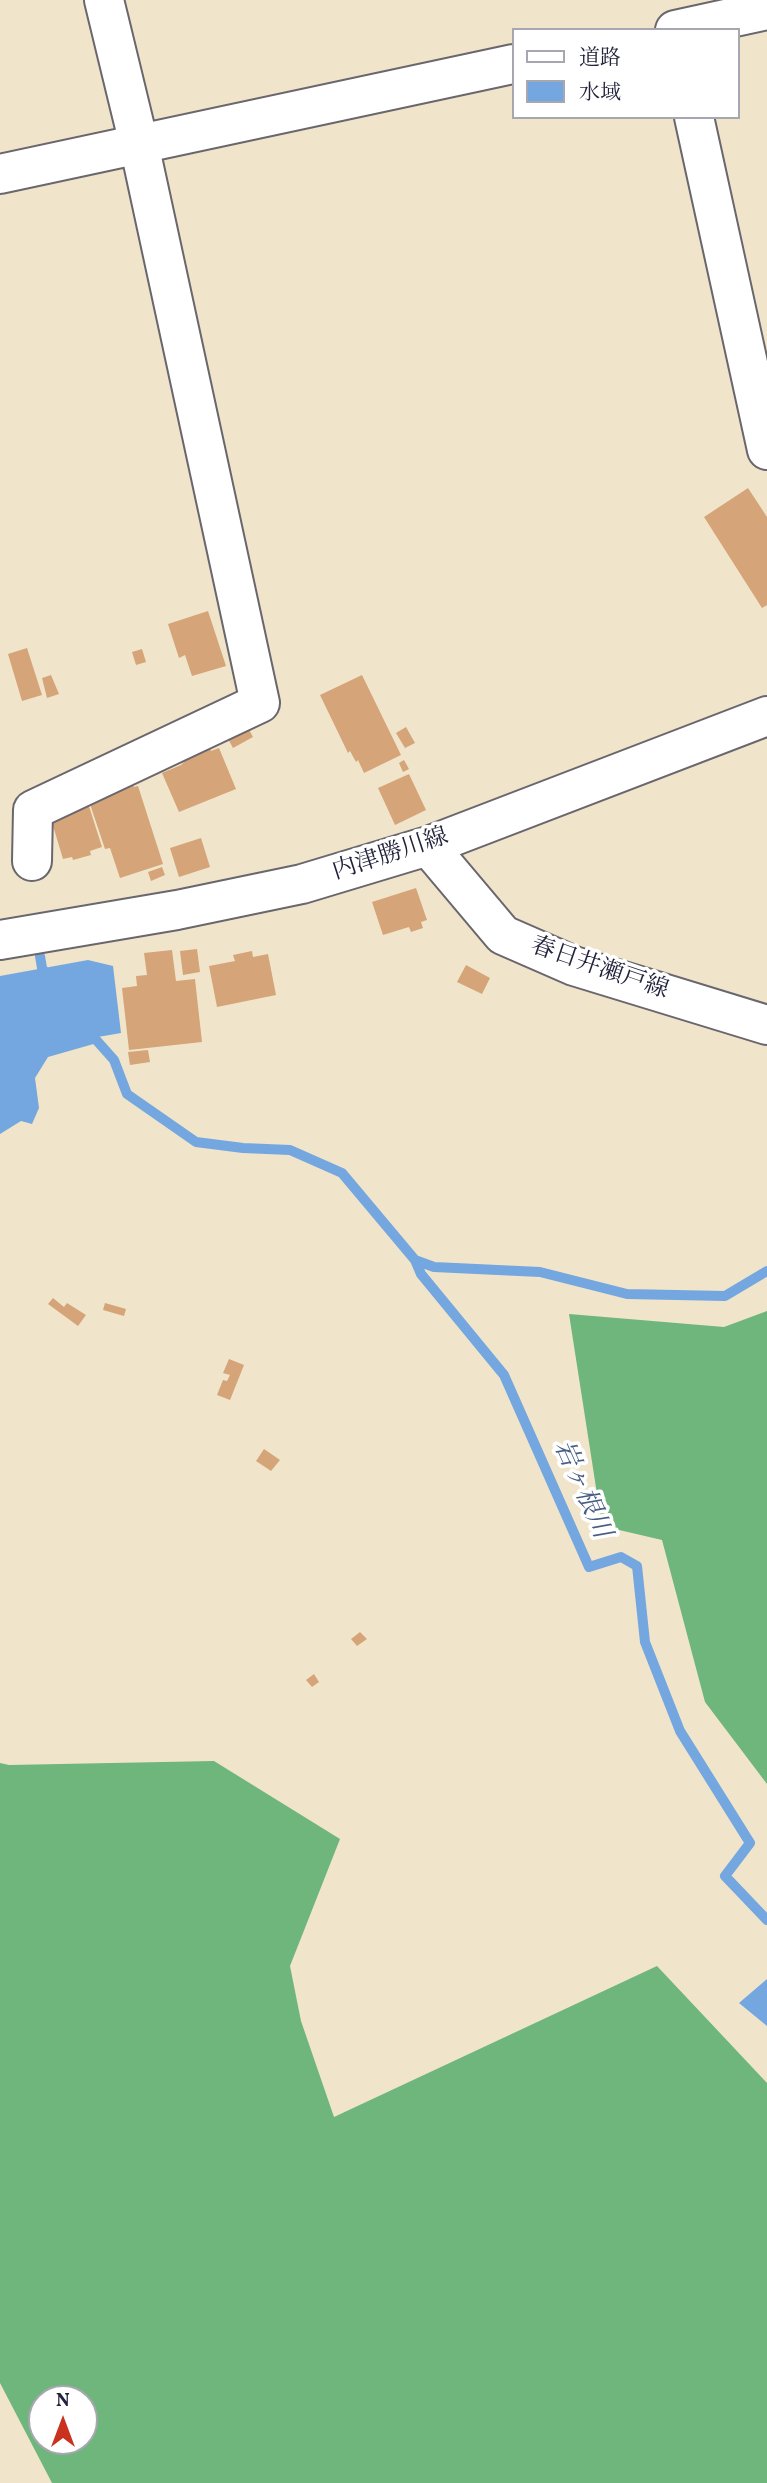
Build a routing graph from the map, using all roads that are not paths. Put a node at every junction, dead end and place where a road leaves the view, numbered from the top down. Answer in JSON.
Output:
{"nodes":[{"id":1,"x":104,"y":0,"type":"edge"},
{"id":2,"x":767,"y":10,"type":"edge"},
{"id":3,"x":684,"y":28,"type":"edge"},
{"id":4,"x":512,"y":64,"type":"edge"},
{"id":5,"x":694,"y":119,"type":"edge"},
{"id":6,"x":139,"y":144,"type":"junction"},
{"id":7,"x":0,"y":174,"type":"edge"},
{"id":8,"x":767,"y":450,"type":"edge"},
{"id":9,"x":767,"y":716,"type":"edge"},
{"id":10,"x":428,"y":846,"type":"junction"},
{"id":11,"x":32,"y":862,"type":"dead end"},
{"id":12,"x":0,"y":940,"type":"edge"},
{"id":13,"x":767,"y":1025,"type":"edge"}],
"edges":[{"from":1,"to":6,"type":"street"},
{"from":2,"to":3,"type":"street"},
{"from":4,"to":6,"type":"street"},
{"from":5,"to":8,"type":"street"},
{"from":6,"to":7,"type":"street"},
{"from":6,"to":11,"type":"street"},
{"from":9,"to":10,"type":"street","name":"内津勝川線"},
{"from":10,"to":12,"type":"street","name":"内津勝川線"},
{"from":10,"to":13,"type":"street","name":"春日井瀬戸線"}]}
